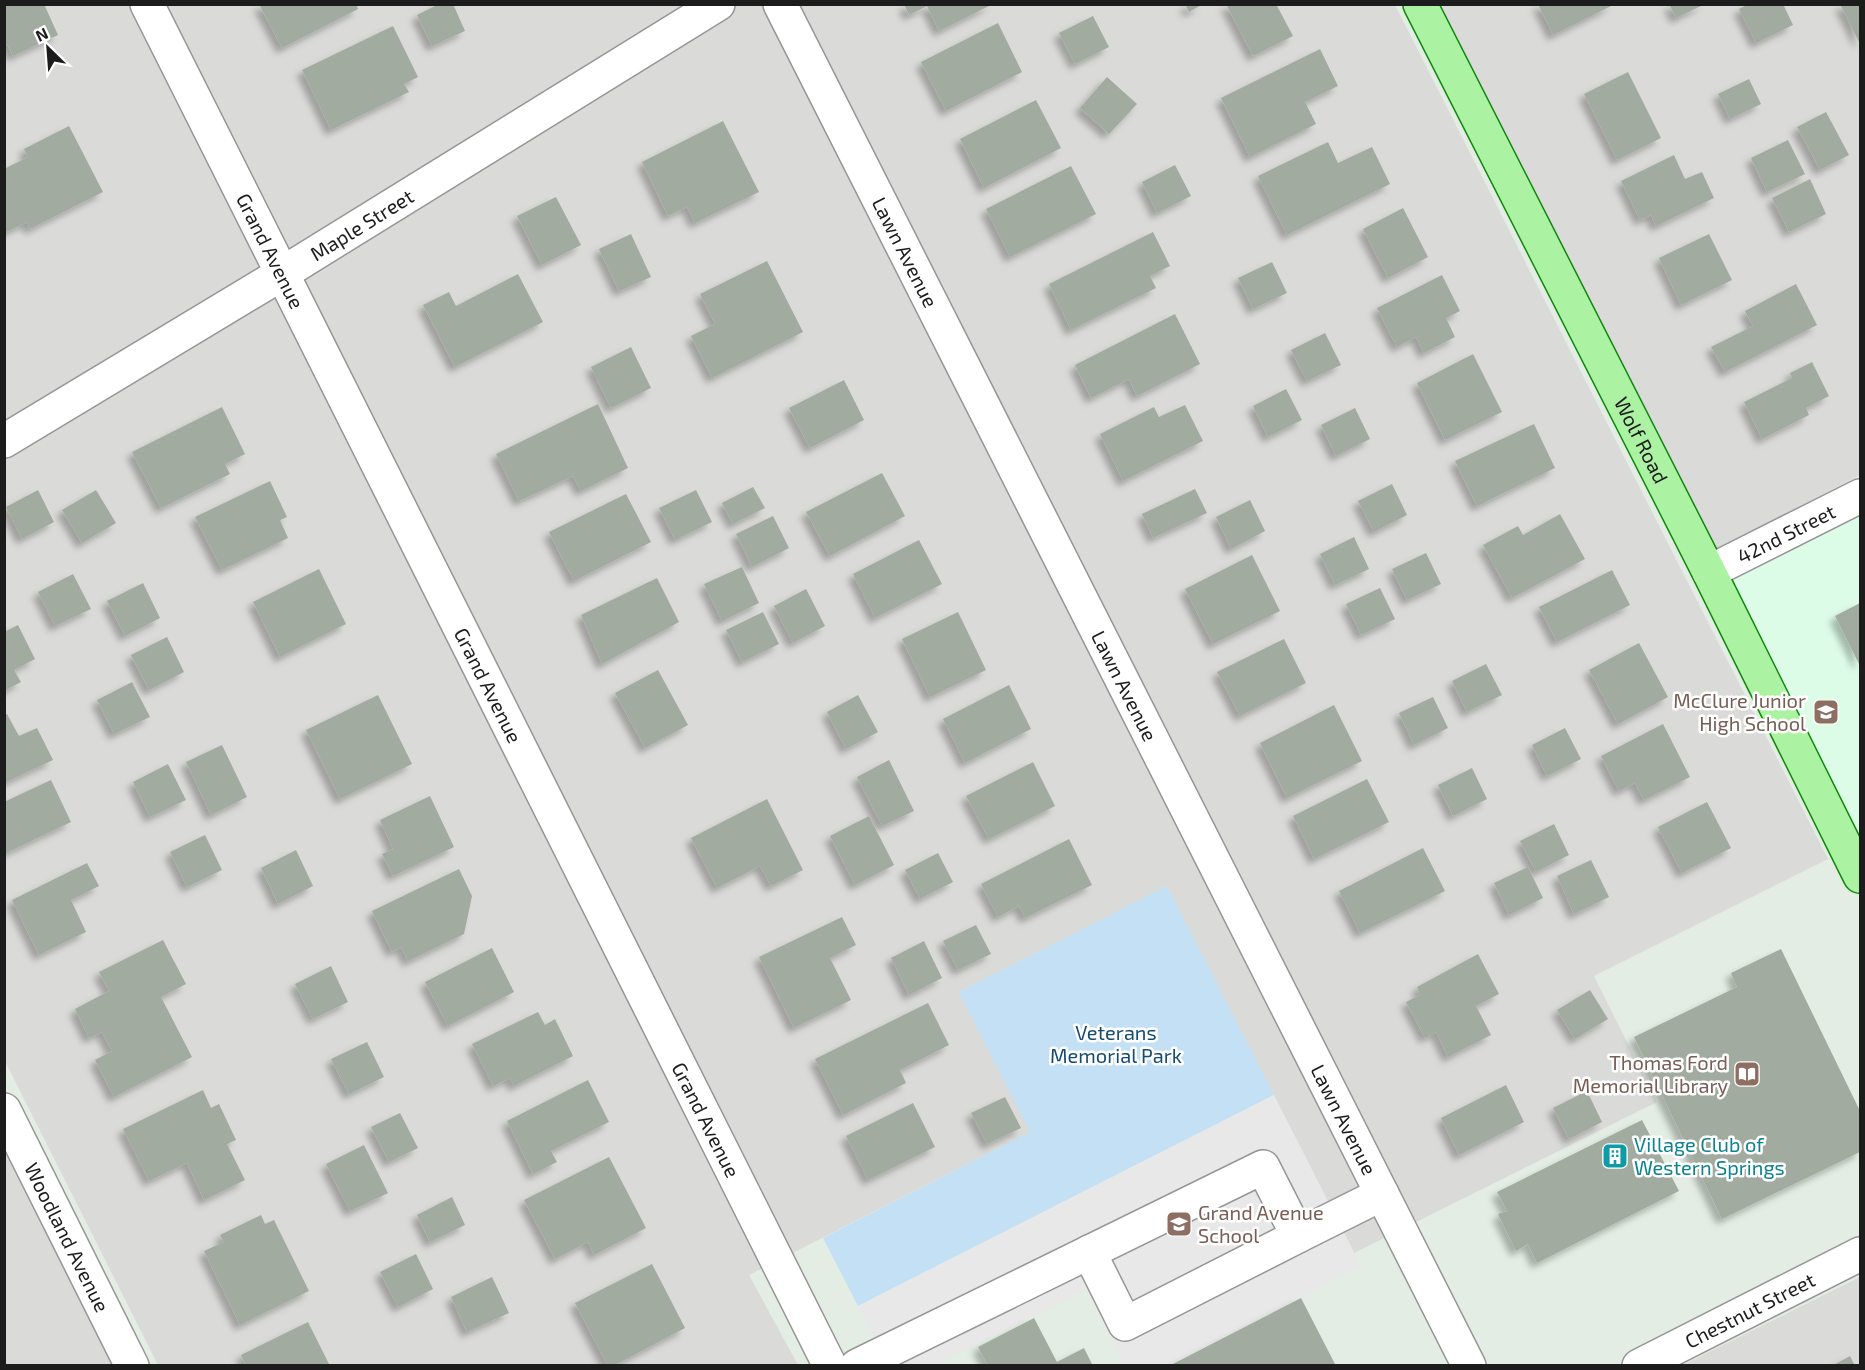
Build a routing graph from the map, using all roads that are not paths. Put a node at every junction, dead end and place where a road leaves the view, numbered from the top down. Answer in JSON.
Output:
{"nodes":[{"id":1,"x":147,"y":4,"type":"edge"},
{"id":2,"x":718,"y":4,"type":"edge"},
{"id":3,"x":780,"y":4,"type":"edge"},
{"id":4,"x":1420,"y":4,"type":"edge"},
{"id":5,"x":283,"y":273,"type":"junction"},
{"id":6,"x":4,"y":441,"type":"edge"},
{"id":7,"x":1860,"y":496,"type":"edge"},
{"id":8,"x":1709,"y":573,"type":"junction"},
{"id":9,"x":1860,"y":876,"type":"edge"},
{"id":10,"x":4,"y":1110,"type":"edge"},
{"id":11,"x":1382,"y":1194,"type":"junction"},
{"id":12,"x":1298,"y":1236,"type":"junction"},
{"id":13,"x":1089,"y":1252,"type":"junction"},
{"id":14,"x":1860,"y":1254,"type":"edge"},
{"id":15,"x":132,"y":1365,"type":"edge"},
{"id":16,"x":830,"y":1365,"type":"edge"},
{"id":17,"x":857,"y":1365,"type":"edge"},
{"id":18,"x":1469,"y":1365,"type":"edge"},
{"id":19,"x":1639,"y":1365,"type":"edge"}],
"edges":[{"from":1,"to":5,"type":"street","name":"Grand Avenue"},
{"from":2,"to":5,"type":"street","name":"Maple Street"},
{"from":3,"to":11,"type":"street","name":"Lawn Avenue"},
{"from":4,"to":8,"type":"main road","name":"Wolf Road"},
{"from":5,"to":6,"type":"street","name":"Maple Street"},
{"from":5,"to":16,"type":"street","name":"Grand Avenue"},
{"from":7,"to":8,"type":"street","name":"42nd Street"},
{"from":8,"to":9,"type":"main road","name":"Wolf Road"},
{"from":10,"to":15,"type":"street","name":"Woodland Avenue"},
{"from":11,"to":12,"type":"street"},
{"from":11,"to":18,"type":"street","name":"Lawn Avenue"},
{"from":12,"to":13,"type":"street"},
{"from":12,"to":13,"type":"street"},
{"from":13,"to":17,"type":"street"},
{"from":14,"to":19,"type":"street","name":"Chestnut Street"}]}
